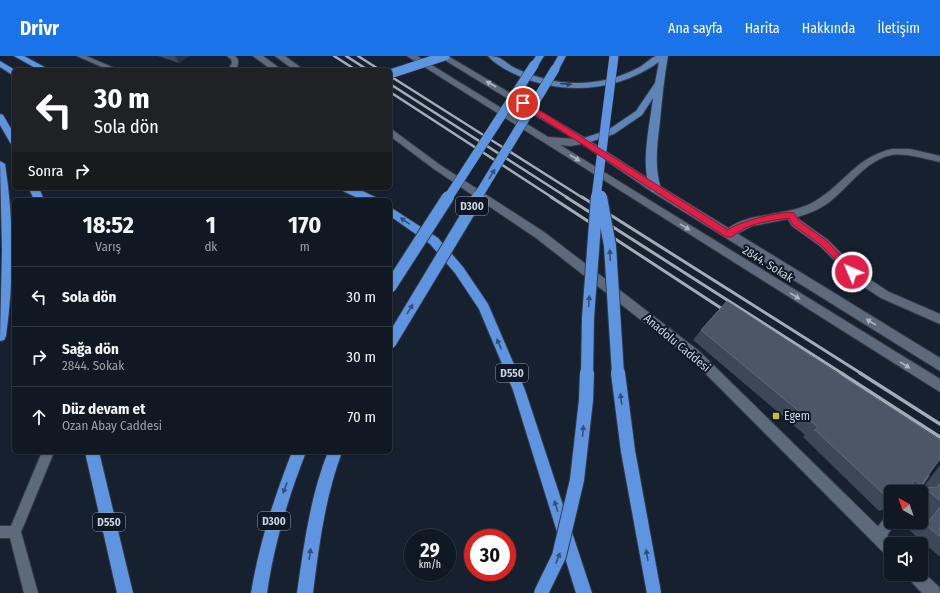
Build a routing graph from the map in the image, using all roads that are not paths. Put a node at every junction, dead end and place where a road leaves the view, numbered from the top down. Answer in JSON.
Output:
{"nodes":[{"id":1,"x":18,"y":56,"type":"edge"},
{"id":2,"x":80,"y":56,"type":"edge"},
{"id":3,"x":230,"y":56,"type":"edge"},
{"id":4,"x":257,"y":56,"type":"edge"},
{"id":5,"x":279,"y":56,"type":"edge"},
{"id":6,"x":443,"y":56,"type":"edge"},
{"id":7,"x":492,"y":56,"type":"edge"},
{"id":8,"x":540,"y":56,"type":"edge"},
{"id":9,"x":562,"y":56,"type":"edge"},
{"id":10,"x":614,"y":56,"type":"edge"},
{"id":11,"x":661,"y":56,"type":"edge"},
{"id":12,"x":664,"y":56,"type":"edge"},
{"id":13,"x":418,"y":58,"type":"edge"},
{"id":14,"x":0,"y":63,"type":"edge"},
{"id":15,"x":42,"y":68,"type":"edge"},
{"id":16,"x":109,"y":68,"type":"edge"},
{"id":17,"x":233,"y":68,"type":"edge"},
{"id":18,"x":275,"y":68,"type":"edge"},
{"id":19,"x":297,"y":68,"type":"edge"},
{"id":20,"x":12,"y":72,"type":"edge"},
{"id":21,"x":392,"y":73,"type":"edge"},
{"id":22,"x":659,"y":81,"type":"junction"},
{"id":23,"x":0,"y":117,"type":"edge"},
{"id":24,"x":392,"y":133,"type":"edge"},
{"id":25,"x":12,"y":138,"type":"edge"},
{"id":26,"x":541,"y":138,"type":"junction"},
{"id":27,"x":584,"y":141,"type":"junction"},
{"id":28,"x":392,"y":143,"type":"edge"},
{"id":29,"x":940,"y":159,"type":"edge"},
{"id":30,"x":0,"y":164,"type":"edge"},
{"id":31,"x":437,"y":167,"type":"junction"},
{"id":32,"x":598,"y":176,"type":"junction"},
{"id":33,"x":656,"y":189,"type":"junction"},
{"id":34,"x":351,"y":190,"type":"edge"},
{"id":35,"x":367,"y":198,"type":"edge"},
{"id":36,"x":392,"y":212,"type":"edge"},
{"id":37,"x":791,"y":215,"type":"junction"},
{"id":38,"x":729,"y":234,"type":"junction"},
{"id":39,"x":392,"y":284,"type":"edge"},
{"id":40,"x":940,"y":319,"type":"edge"},
{"id":41,"x":0,"y":336,"type":"edge"},
{"id":42,"x":392,"y":340,"type":"edge"},
{"id":43,"x":940,"y":365,"type":"edge"},
{"id":44,"x":940,"y":386,"type":"edge"},
{"id":45,"x":47,"y":454,"type":"edge"},
{"id":46,"x":92,"y":454,"type":"edge"},
{"id":47,"x":298,"y":454,"type":"edge"},
{"id":48,"x":334,"y":454,"type":"edge"},
{"id":49,"x":930,"y":467,"type":"edge"},
{"id":50,"x":916,"y":485,"type":"edge"},
{"id":51,"x":884,"y":529,"type":"edge"},
{"id":52,"x":0,"y":532,"type":"edge"},
{"id":53,"x":15,"y":532,"type":"junction"},
{"id":54,"x":878,"y":537,"type":"junction"},
{"id":55,"x":884,"y":543,"type":"edge"},
{"id":56,"x":577,"y":570,"type":"junction"},
{"id":57,"x":921,"y":581,"type":"edge"},
{"id":58,"x":30,"y":593,"type":"edge"},
{"id":59,"x":125,"y":593,"type":"edge"},
{"id":60,"x":259,"y":593,"type":"edge"},
{"id":61,"x":304,"y":593,"type":"edge"},
{"id":62,"x":541,"y":593,"type":"edge"},
{"id":63,"x":580,"y":593,"type":"edge"},
{"id":64,"x":584,"y":593,"type":"edge"},
{"id":65,"x":654,"y":593,"type":"edge"},
{"id":66,"x":933,"y":593,"type":"edge"}],
"edges":[{"from":1,"to":15,"type":"highway"},
{"from":2,"to":16,"type":"lane"},
{"from":3,"to":17,"type":"lane"},
{"from":4,"to":18,"type":"main road"},
{"from":5,"to":19,"type":"main road"},
{"from":6,"to":21,"type":"highway","bridge":true},
{"from":27,"to":6,"type":"main road","name":"2844. Sokak","one_way":true},
{"from":7,"to":11,"type":"main road","one_way":true},
{"from":8,"to":39,"type":"highway","number":"D300","bridge":true},
{"from":42,"to":9,"type":"highway","number":"D300","one_way":true,"bridge":true},
{"from":10,"to":32,"type":"highway","bridge":true},
{"from":12,"to":22,"type":"main road"},
{"from":13,"to":26,"type":"main road","name":"2844. Sokak"},
{"from":14,"to":20,"type":"highway"},
{"from":22,"to":27,"type":"main road"},
{"from":22,"to":33,"type":"main road"},
{"from":23,"to":25,"type":"highway"},
{"from":24,"to":31,"type":"main road","name":"Anadolu Caddesi"},
{"from":26,"to":27,"type":"main road"},
{"from":26,"to":44,"type":"main road","name":"2844. Sokak","one_way":true},
{"from":27,"to":33,"type":"main road","name":"2844. Sokak"},
{"from":28,"to":31,"type":"main road","name":"Anadolu Caddesi"},
{"from":29,"to":37,"type":"main road"},
{"from":30,"to":41,"type":"highway"},
{"from":31,"to":54,"type":"main road","name":"Anadolu Caddesi"},
{"from":62,"to":32,"type":"highway","one_way":true,"bridge":true},
{"from":65,"to":32,"type":"highway","one_way":true,"bridge":true},
{"from":33,"to":38,"type":"main road","name":"2844. Sokak"},
{"from":34,"to":35,"type":"highway"},
{"from":56,"to":36,"type":"highway","number":"D550","one_way":true},
{"from":37,"to":38,"type":"main road"},
{"from":37,"to":40,"type":"main road"},
{"from":43,"to":38,"type":"main road","name":"2844. Sokak","one_way":true},
{"from":45,"to":53,"type":"lane"},
{"from":46,"to":59,"type":"highway","number":"D550"},
{"from":47,"to":60,"type":"highway","number":"D300","one_way":true},
{"from":61,"to":48,"type":"highway","one_way":true},
{"from":49,"to":50,"type":"lane"},
{"from":51,"to":54,"type":"lane"},
{"from":52,"to":53,"type":"lane"},
{"from":53,"to":58,"type":"lane"},
{"from":54,"to":55,"type":"main road","name":"Anadolu Caddesi"},
{"from":56,"to":63,"type":"highway","number":"D550"},
{"from":56,"to":64,"type":"highway"},
{"from":57,"to":66,"type":"main road"}]}
